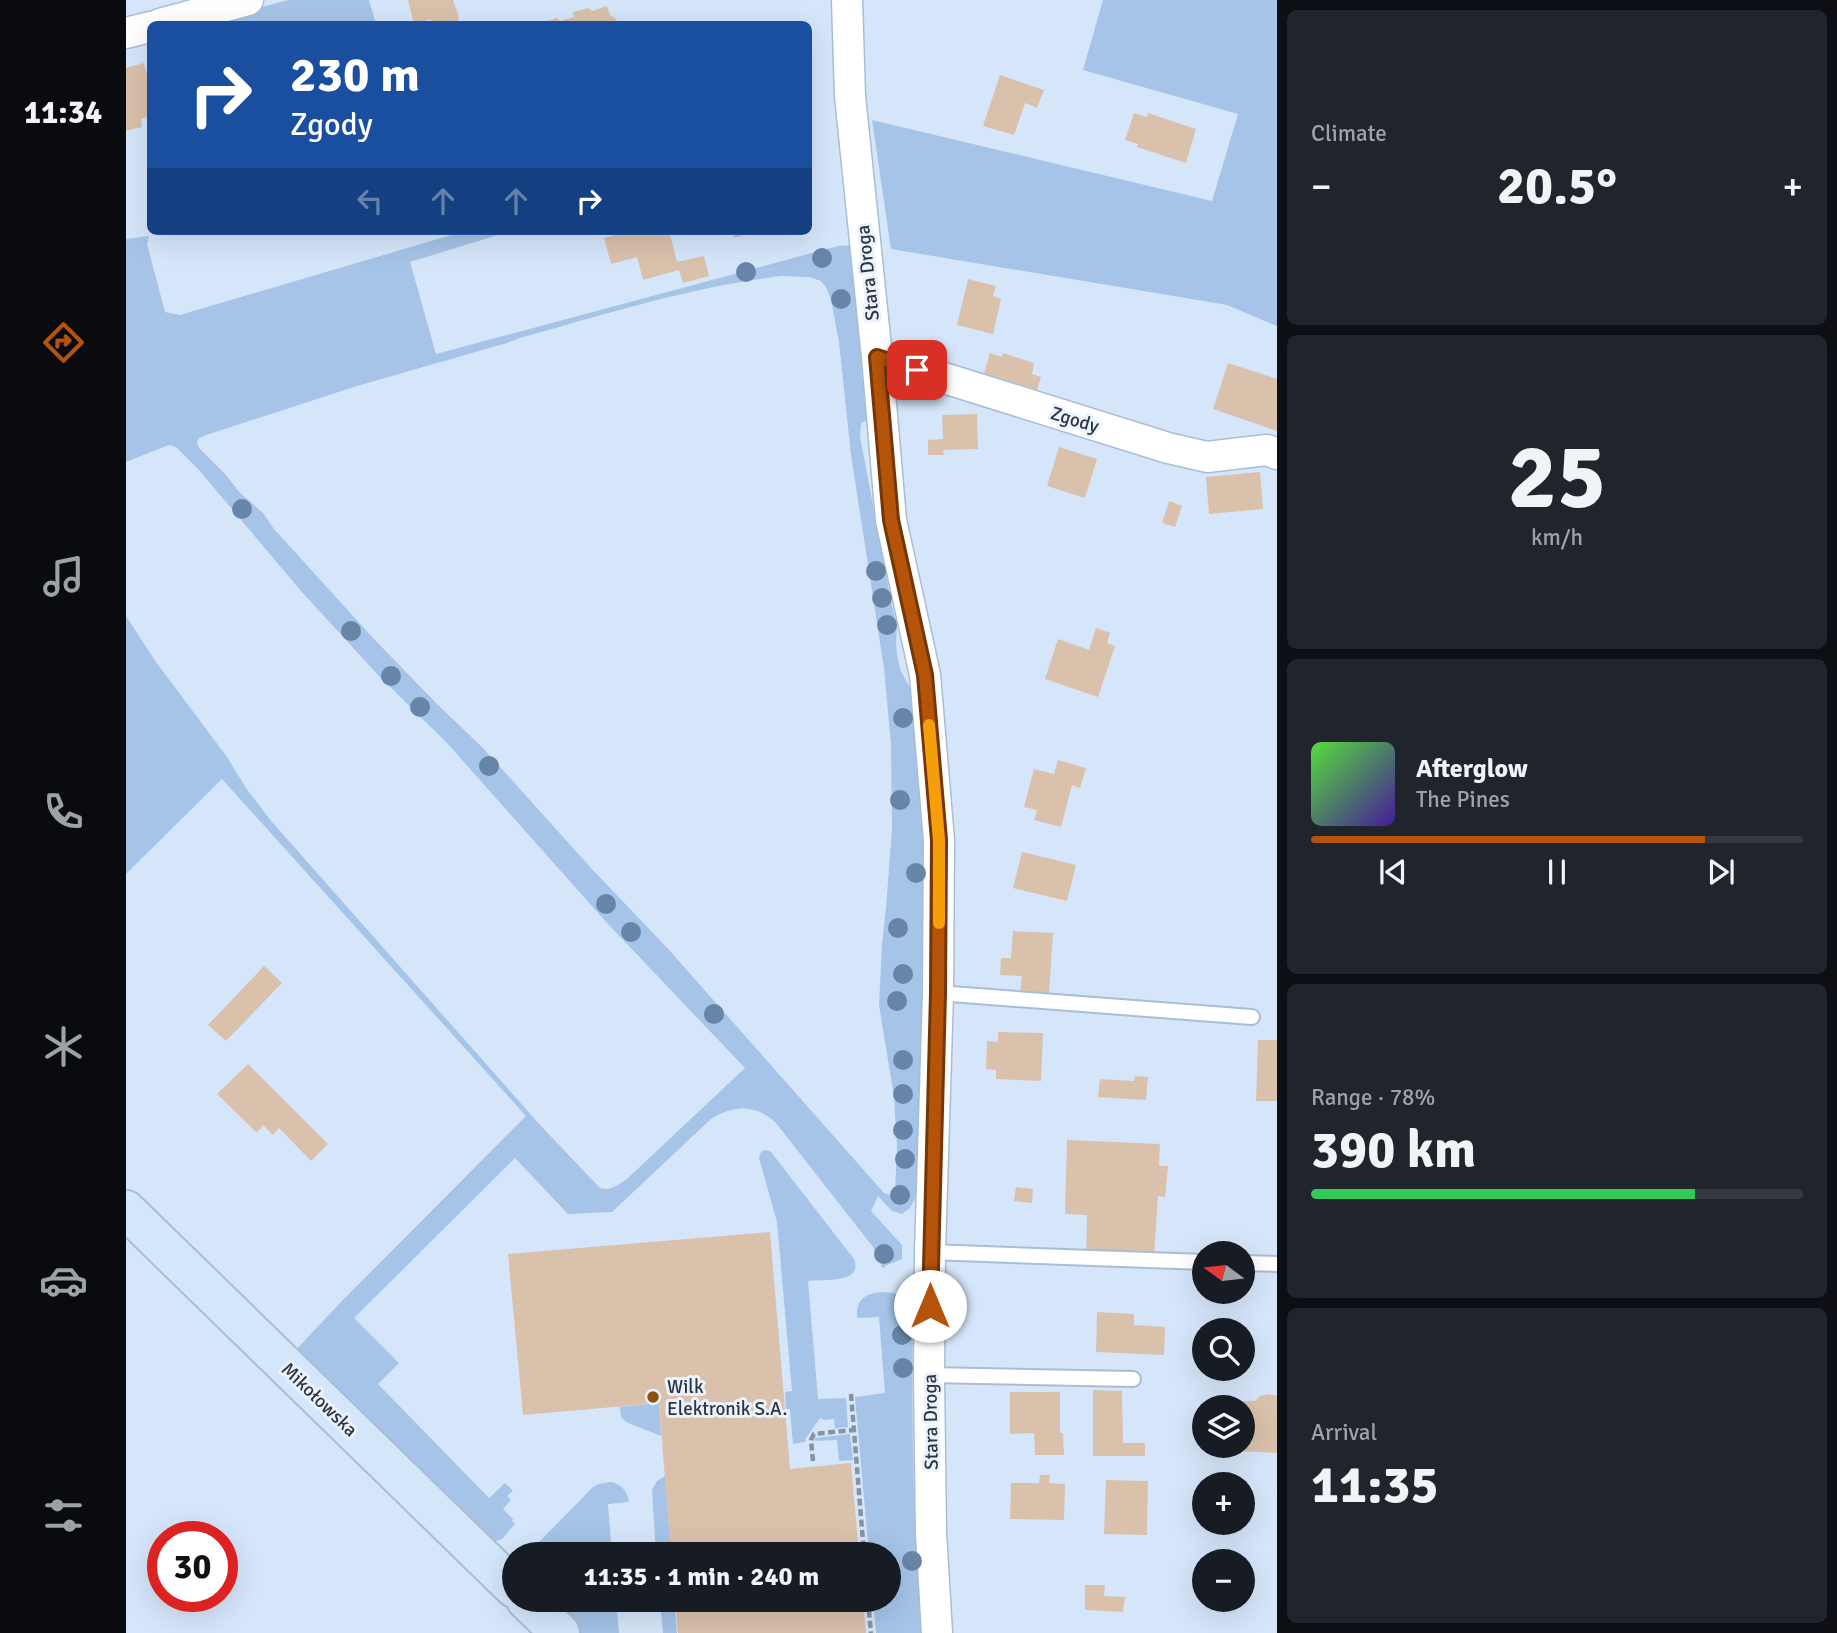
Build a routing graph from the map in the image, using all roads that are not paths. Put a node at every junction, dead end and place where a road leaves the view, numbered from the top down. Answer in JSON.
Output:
{"nodes":[{"id":1,"x":248,"y":0,"type":"edge"},
{"id":2,"x":847,"y":0,"type":"edge"},
{"id":3,"x":171,"y":21,"type":"edge"},
{"id":4,"x":147,"y":28,"type":"edge"},
{"id":5,"x":126,"y":33,"type":"edge"},
{"id":6,"x":877,"y":357,"type":"junction"},
{"id":7,"x":1277,"y":454,"type":"edge"},
{"id":8,"x":938,"y":993,"type":"junction"},
{"id":9,"x":1252,"y":1017,"type":"dead end"},
{"id":10,"x":126,"y":1210,"type":"edge"},
{"id":11,"x":930,"y":1252,"type":"junction"},
{"id":12,"x":1192,"y":1262,"type":"edge"},
{"id":13,"x":1255,"y":1263,"type":"edge"},
{"id":14,"x":1277,"y":1264,"type":"edge"},
{"id":15,"x":929,"y":1375,"type":"junction"},
{"id":16,"x":1133,"y":1379,"type":"dead end"},
{"id":17,"x":502,"y":1576,"type":"edge"},
{"id":18,"x":538,"y":1612,"type":"edge"},
{"id":19,"x":560,"y":1633,"type":"edge"},
{"id":20,"x":937,"y":1633,"type":"edge"}],
"edges":[{"from":1,"to":3,"type":"street"},
{"from":2,"to":6,"type":"street","name":"Stara Droga"},
{"from":4,"to":5,"type":"street"},
{"from":6,"to":7,"type":"street","name":"Zgody"},
{"from":6,"to":8,"type":"street","name":"Stara Droga"},
{"from":8,"to":9,"type":"lane"},
{"from":8,"to":11,"type":"street","name":"Stara Droga"},
{"from":10,"to":17,"type":"street","name":"Mikołowska"},
{"from":11,"to":12,"type":"lane"},
{"from":11,"to":15,"type":"street","name":"Stara Droga"},
{"from":13,"to":14,"type":"lane"},
{"from":15,"to":16,"type":"lane"},
{"from":15,"to":20,"type":"street","name":"Stara Droga"},
{"from":18,"to":19,"type":"street"}]}
